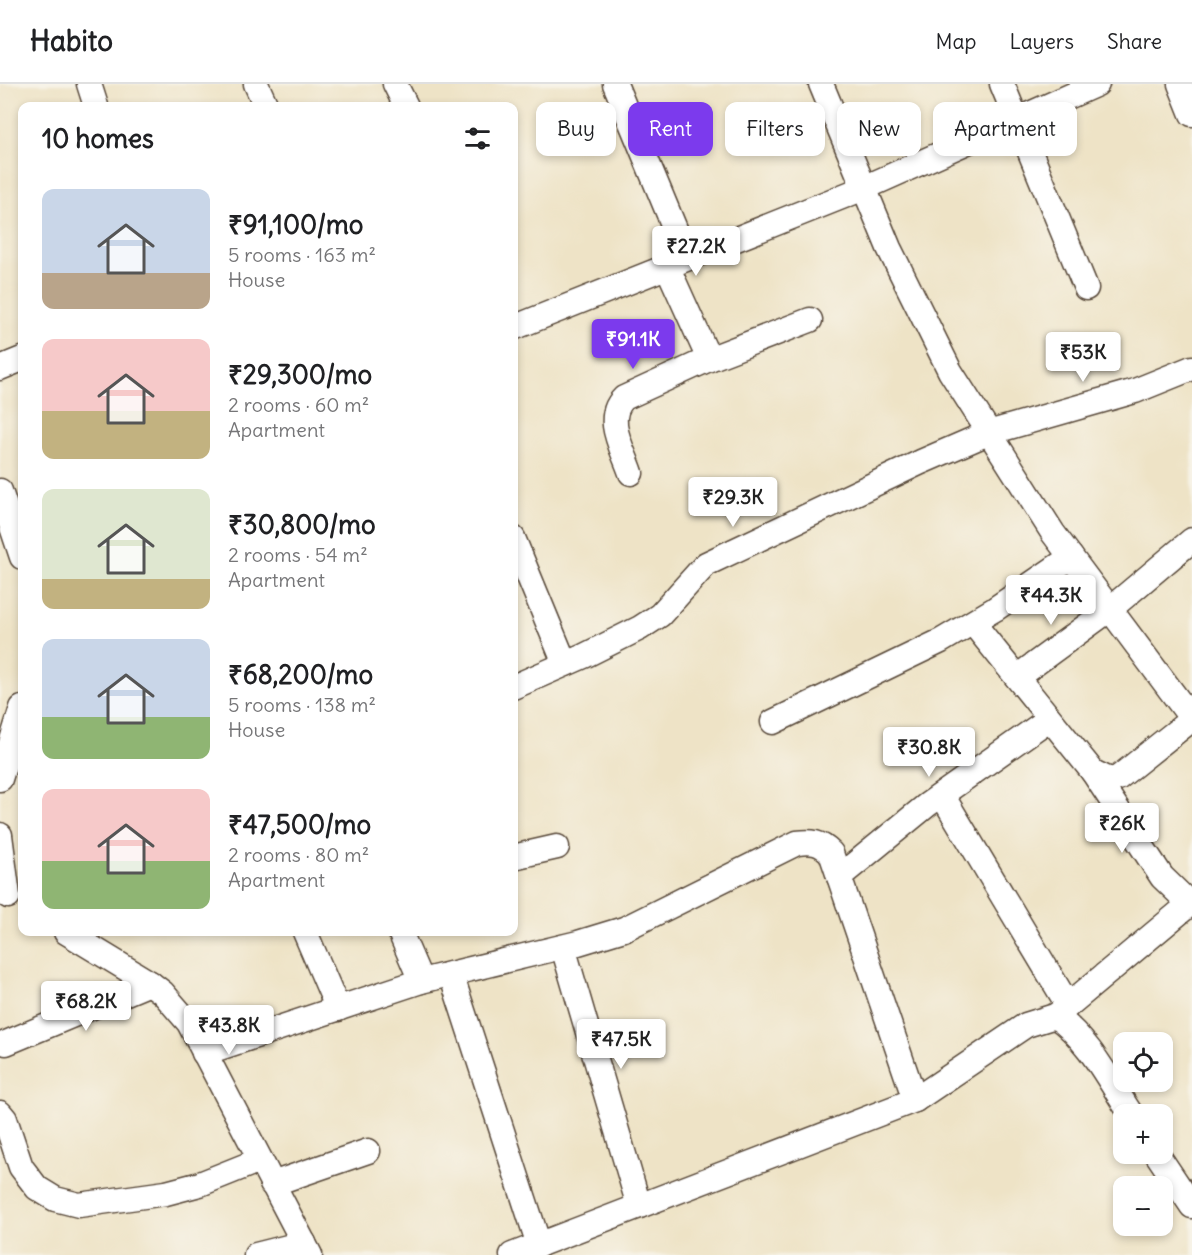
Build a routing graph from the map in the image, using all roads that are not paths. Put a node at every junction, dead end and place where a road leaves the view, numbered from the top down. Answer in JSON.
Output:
{"nodes":[{"id":1,"x":89,"y":84,"type":"edge"},
{"id":2,"x":256,"y":84,"type":"edge"},
{"id":3,"x":395,"y":84,"type":"edge"},
{"id":4,"x":615,"y":84,"type":"edge"},
{"id":5,"x":821,"y":84,"type":"edge"},
{"id":6,"x":1002,"y":84,"type":"edge"},
{"id":7,"x":1097,"y":84,"type":"edge"},
{"id":8,"x":1180,"y":84,"type":"edge"},
{"id":9,"x":95,"y":102,"type":"edge"},
{"id":10,"x":264,"y":102,"type":"edge"},
{"id":11,"x":404,"y":102,"type":"edge"},
{"id":12,"x":1010,"y":102,"type":"edge"},
{"id":13,"x":1055,"y":102,"type":"edge"},
{"id":14,"x":1192,"y":114,"type":"edge"},
{"id":15,"x":934,"y":156,"type":"edge"},
{"id":16,"x":1033,"y":156,"type":"edge"},
{"id":17,"x":864,"y":188,"type":"junction"},
{"id":18,"x":677,"y":262,"type":"junction"},
{"id":19,"x":1086,"y":288,"type":"dead end"},
{"id":20,"x":810,"y":320,"type":"dead end"},
{"id":21,"x":518,"y":326,"type":"edge"},
{"id":22,"x":709,"y":359,"type":"junction"},
{"id":23,"x":18,"y":361,"type":"edge"},
{"id":24,"x":0,"y":368,"type":"edge"},
{"id":25,"x":1192,"y":368,"type":"edge"},
{"id":26,"x":988,"y":433,"type":"junction"},
{"id":27,"x":631,"y":473,"type":"dead end"},
{"id":28,"x":0,"y":491,"type":"edge"},
{"id":29,"x":18,"y":529,"type":"edge"},
{"id":30,"x":1192,"y":540,"type":"edge"},
{"id":31,"x":518,"y":550,"type":"edge"},
{"id":32,"x":1071,"y":557,"type":"junction"},
{"id":33,"x":1110,"y":609,"type":"junction"},
{"id":34,"x":973,"y":623,"type":"junction"},
{"id":35,"x":565,"y":664,"type":"junction"},
{"id":36,"x":1017,"y":677,"type":"junction"},
{"id":37,"x":518,"y":685,"type":"edge"},
{"id":38,"x":1049,"y":719,"type":"junction"},
{"id":39,"x":1192,"y":719,"type":"edge"},
{"id":40,"x":18,"y":721,"type":"edge"},
{"id":41,"x":773,"y":722,"type":"dead end"},
{"id":42,"x":1093,"y":772,"type":"junction"},
{"id":43,"x":0,"y":779,"type":"edge"},
{"id":44,"x":942,"y":795,"type":"junction"},
{"id":45,"x":0,"y":835,"type":"edge"},
{"id":46,"x":557,"y":847,"type":"dead end"},
{"id":47,"x":518,"y":856,"type":"edge"},
{"id":48,"x":839,"y":877,"type":"junction"},
{"id":49,"x":10,"y":898,"type":"edge"},
{"id":50,"x":1191,"y":903,"type":"edge"},
{"id":51,"x":73,"y":936,"type":"edge"},
{"id":52,"x":307,"y":936,"type":"edge"},
{"id":53,"x":401,"y":936,"type":"edge"},
{"id":54,"x":563,"y":947,"type":"junction"},
{"id":55,"x":451,"y":974,"type":"junction"},
{"id":56,"x":422,"y":981,"type":"junction"},
{"id":57,"x":150,"y":983,"type":"junction"},
{"id":58,"x":338,"y":1009,"type":"junction"},
{"id":59,"x":1062,"y":1010,"type":"junction"},
{"id":60,"x":6,"y":1043,"type":"dead end"},
{"id":61,"x":204,"y":1053,"type":"junction"},
{"id":62,"x":915,"y":1100,"type":"junction"},
{"id":63,"x":1124,"y":1104,"type":"edge"},
{"id":64,"x":0,"y":1113,"type":"edge"},
{"id":65,"x":368,"y":1151,"type":"dead end"},
{"id":66,"x":260,"y":1160,"type":"junction"},
{"id":67,"x":1164,"y":1164,"type":"edge"},
{"id":68,"x":273,"y":1184,"type":"junction"},
{"id":69,"x":639,"y":1206,"type":"junction"},
{"id":70,"x":1192,"y":1206,"type":"edge"},
{"id":71,"x":538,"y":1245,"type":"junction"},
{"id":72,"x":307,"y":1249,"type":"edge"},
{"id":73,"x":256,"y":1255,"type":"edge"},
{"id":74,"x":512,"y":1255,"type":"edge"}],
"edges":[{"from":1,"to":9,"type":"street"},
{"from":2,"to":10,"type":"street"},
{"from":3,"to":11,"type":"street"},
{"from":4,"to":18,"type":"street"},
{"from":5,"to":17,"type":"street"},
{"from":6,"to":12,"type":"street"},
{"from":7,"to":13,"type":"street"},
{"from":8,"to":14,"type":"street"},
{"from":15,"to":17,"type":"street"},
{"from":16,"to":19,"type":"street"},
{"from":17,"to":18,"type":"street"},
{"from":17,"to":26,"type":"street"},
{"from":18,"to":21,"type":"street"},
{"from":18,"to":22,"type":"street"},
{"from":20,"to":22,"type":"street"},
{"from":22,"to":27,"type":"street"},
{"from":23,"to":24,"type":"street"},
{"from":25,"to":26,"type":"street"},
{"from":26,"to":32,"type":"street"},
{"from":26,"to":35,"type":"street"},
{"from":28,"to":29,"type":"street"},
{"from":30,"to":33,"type":"street"},
{"from":31,"to":35,"type":"street"},
{"from":32,"to":33,"type":"street"},
{"from":32,"to":34,"type":"street"},
{"from":33,"to":36,"type":"street"},
{"from":33,"to":39,"type":"street"},
{"from":34,"to":36,"type":"street"},
{"from":34,"to":41,"type":"street"},
{"from":35,"to":37,"type":"street"},
{"from":36,"to":38,"type":"street"},
{"from":38,"to":42,"type":"street"},
{"from":38,"to":44,"type":"street"},
{"from":39,"to":42,"type":"street"},
{"from":40,"to":43,"type":"street"},
{"from":42,"to":50,"type":"street"},
{"from":44,"to":48,"type":"street"},
{"from":44,"to":59,"type":"street"},
{"from":45,"to":49,"type":"street"},
{"from":46,"to":47,"type":"street"},
{"from":48,"to":54,"type":"street"},
{"from":48,"to":62,"type":"street"},
{"from":50,"to":59,"type":"street"},
{"from":51,"to":57,"type":"street"},
{"from":52,"to":58,"type":"street"},
{"from":53,"to":56,"type":"street"},
{"from":54,"to":55,"type":"street"},
{"from":54,"to":69,"type":"street"},
{"from":55,"to":56,"type":"street"},
{"from":55,"to":71,"type":"street"},
{"from":56,"to":58,"type":"street"},
{"from":57,"to":60,"type":"street"},
{"from":57,"to":61,"type":"street"},
{"from":58,"to":61,"type":"street"},
{"from":59,"to":62,"type":"street"},
{"from":59,"to":63,"type":"street"},
{"from":61,"to":66,"type":"street"},
{"from":62,"to":69,"type":"street"},
{"from":64,"to":66,"type":"street"},
{"from":65,"to":68,"type":"street"},
{"from":66,"to":68,"type":"street"},
{"from":67,"to":70,"type":"street"},
{"from":68,"to":72,"type":"street"},
{"from":69,"to":71,"type":"street"},
{"from":71,"to":74,"type":"street"},
{"from":72,"to":73,"type":"street"}]}
